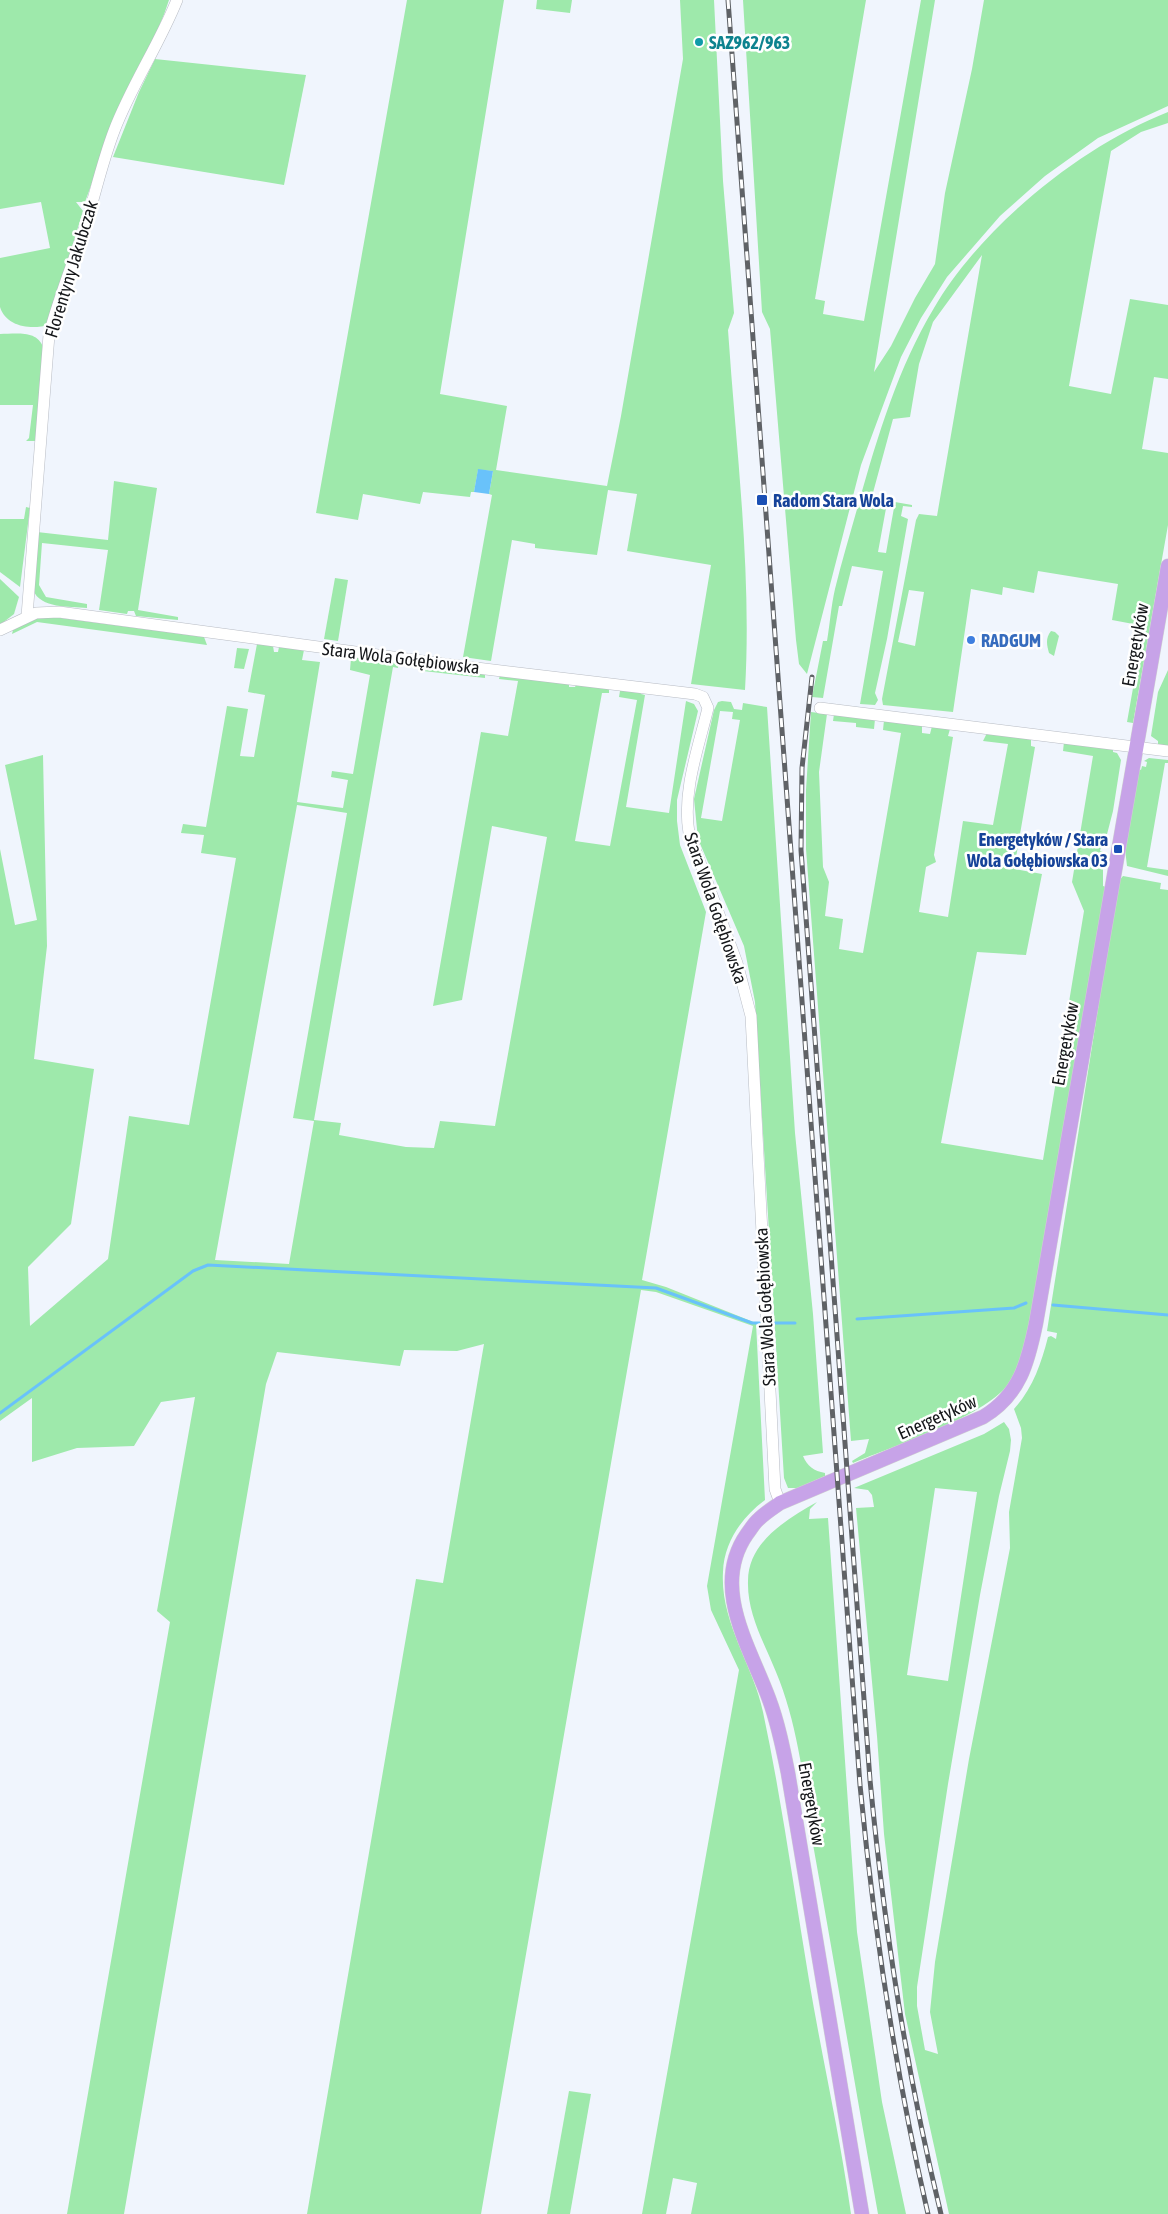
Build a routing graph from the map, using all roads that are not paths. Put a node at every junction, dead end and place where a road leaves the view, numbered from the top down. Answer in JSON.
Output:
{"nodes":[{"id":1,"x":176,"y":0,"type":"edge"},
{"id":2,"x":1168,"y":566,"type":"edge"},
{"id":3,"x":27,"y":616,"type":"junction"},
{"id":4,"x":0,"y":630,"type":"edge"},
{"id":5,"x":820,"y":708,"type":"dead end"},
{"id":6,"x":1136,"y":746,"type":"junction"},
{"id":7,"x":1168,"y":751,"type":"edge"},
{"id":8,"x":780,"y":1503,"type":"junction"},
{"id":9,"x":862,"y":2214,"type":"edge"}],
"edges":[{"from":1,"to":3,"type":"street","name":"Florentyny Jakubczak"},
{"from":2,"to":6,"type":"main road","name":"Energetyków"},
{"from":3,"to":4,"type":"street"},
{"from":3,"to":8,"type":"street","name":"Stara Wola Gołębiowska"},
{"from":5,"to":6,"type":"street"},
{"from":6,"to":7,"type":"street"},
{"from":6,"to":8,"type":"main road","name":"Energetyków"},
{"from":8,"to":9,"type":"main road","name":"Energetyków"}]}
